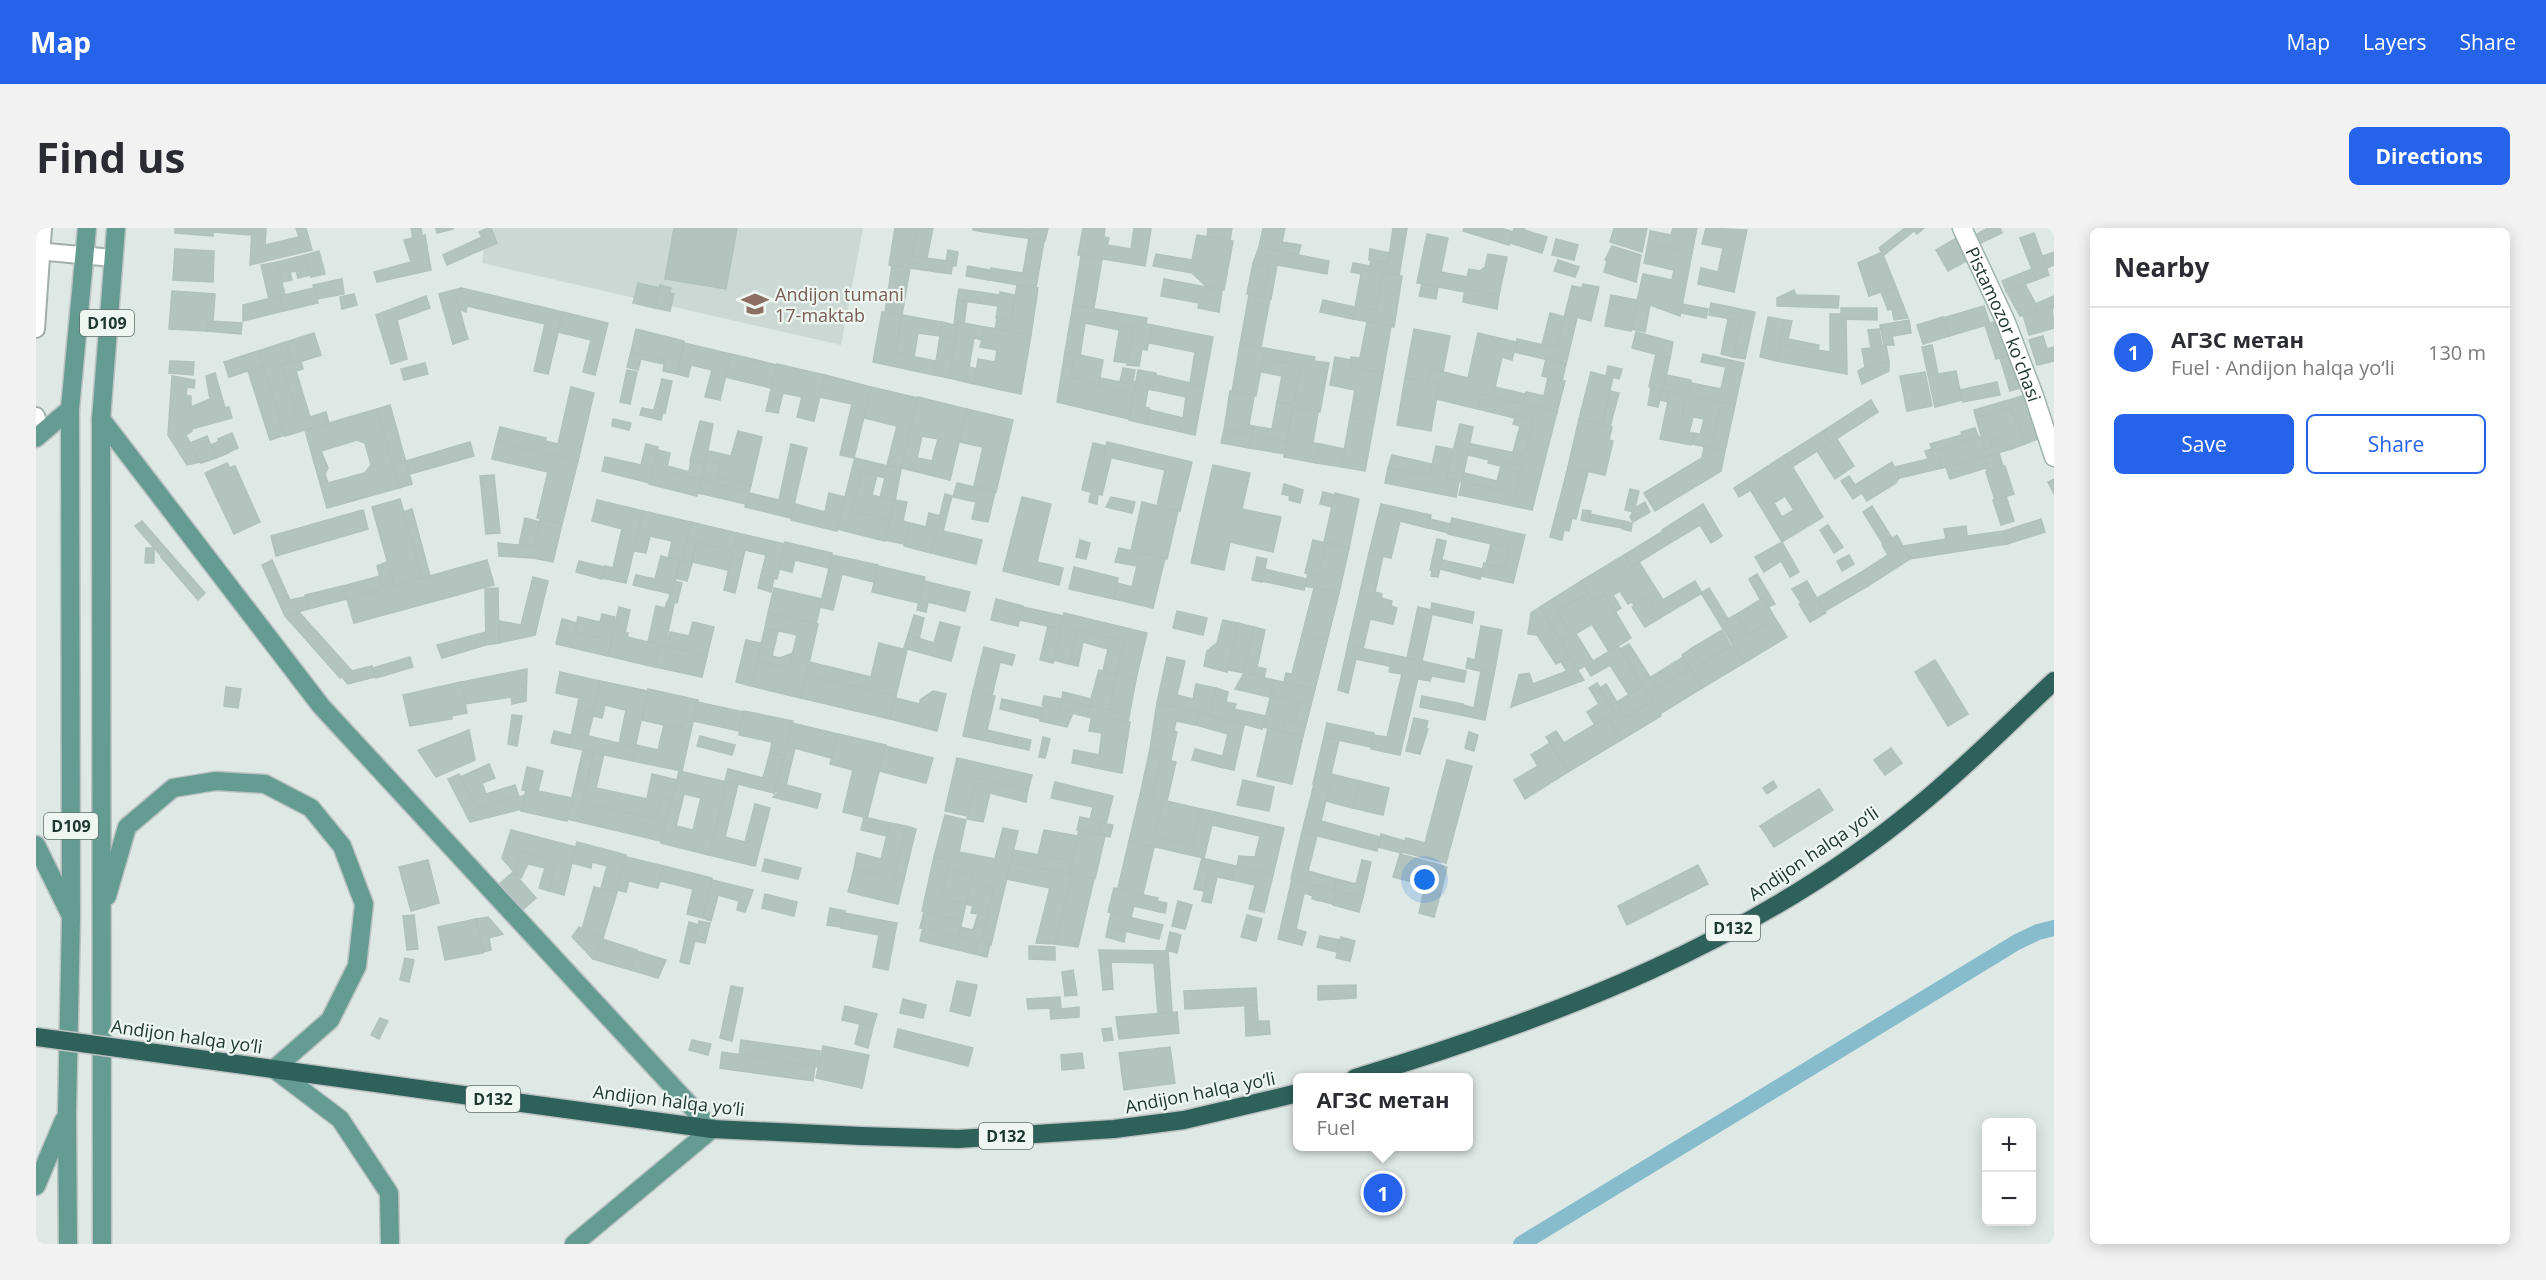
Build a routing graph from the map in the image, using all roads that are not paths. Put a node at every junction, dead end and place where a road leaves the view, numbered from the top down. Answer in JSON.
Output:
{"nodes":[{"id":1,"x":43,"y":228,"type":"edge"},
{"id":2,"x":87,"y":228,"type":"edge"},
{"id":3,"x":116,"y":228,"type":"edge"},
{"id":4,"x":1962,"y":228,"type":"edge"},
{"id":5,"x":38,"y":251,"type":"edge"},
{"id":6,"x":84,"y":256,"type":"junction"},
{"id":7,"x":113,"y":258,"type":"junction"},
{"id":8,"x":36,"y":329,"type":"edge"},
{"id":9,"x":70,"y":409,"type":"junction"},
{"id":10,"x":101,"y":419,"type":"junction"},
{"id":11,"x":38,"y":429,"type":"edge"},
{"id":12,"x":2054,"y":457,"type":"edge"},
{"id":13,"x":2054,"y":681,"type":"edge"},
{"id":14,"x":36,"y":845,"type":"edge"},
{"id":15,"x":71,"y":918,"type":"junction"},
{"id":16,"x":101,"y":918,"type":"junction"},
{"id":17,"x":36,"y":1037,"type":"edge"},
{"id":18,"x":274,"y":1069,"type":"junction"},
{"id":19,"x":1367,"y":1073,"type":"edge"},
{"id":20,"x":1293,"y":1095,"type":"edge"},
{"id":21,"x":67,"y":1113,"type":"junction"},
{"id":22,"x":712,"y":1129,"type":"junction"},
{"id":23,"x":36,"y":1186,"type":"edge"},
{"id":24,"x":102,"y":1235,"type":"edge"},
{"id":25,"x":68,"y":1244,"type":"edge"},
{"id":26,"x":111,"y":1244,"type":"edge"},
{"id":27,"x":390,"y":1244,"type":"edge"},
{"id":28,"x":574,"y":1244,"type":"edge"}],
"edges":[{"from":1,"to":5,"type":"street"},
{"from":2,"to":6,"type":"main road","number":"D109"},
{"from":3,"to":7,"type":"main road","number":"D109"},
{"from":4,"to":12,"type":"street","name":"Pistamozor ko'chasi"},
{"from":5,"to":6,"type":"street"},
{"from":5,"to":8,"type":"street"},
{"from":6,"to":7,"type":"street"},
{"from":6,"to":9,"type":"main road","number":"D109"},
{"from":7,"to":10,"type":"main road","number":"D109"},
{"from":9,"to":11,"type":"main road"},
{"from":9,"to":15,"type":"main road","number":"D109"},
{"from":10,"to":16,"type":"main road","number":"D109"},
{"from":10,"to":22,"type":"main road"},
{"from":13,"to":19,"type":"highway","name":"Andijon halqa yo‘li","number":"D132"},
{"from":14,"to":15,"type":"main road"},
{"from":15,"to":21,"type":"main road","number":"D109"},
{"from":16,"to":18,"type":"main road"},
{"from":16,"to":24,"type":"main road","number":"D109"},
{"from":17,"to":18,"type":"highway","name":"Andijon halqa yo‘li","number":"D132","bridge":true},
{"from":18,"to":22,"type":"highway","name":"Andijon halqa yo‘li","number":"D132"},
{"from":18,"to":27,"type":"main road"},
{"from":20,"to":22,"type":"highway","name":"Andijon halqa yo‘li","number":"D132"},
{"from":21,"to":23,"type":"main road"},
{"from":21,"to":25,"type":"main road","number":"D109"},
{"from":22,"to":28,"type":"main road"},
{"from":24,"to":26,"type":"main road"}]}
